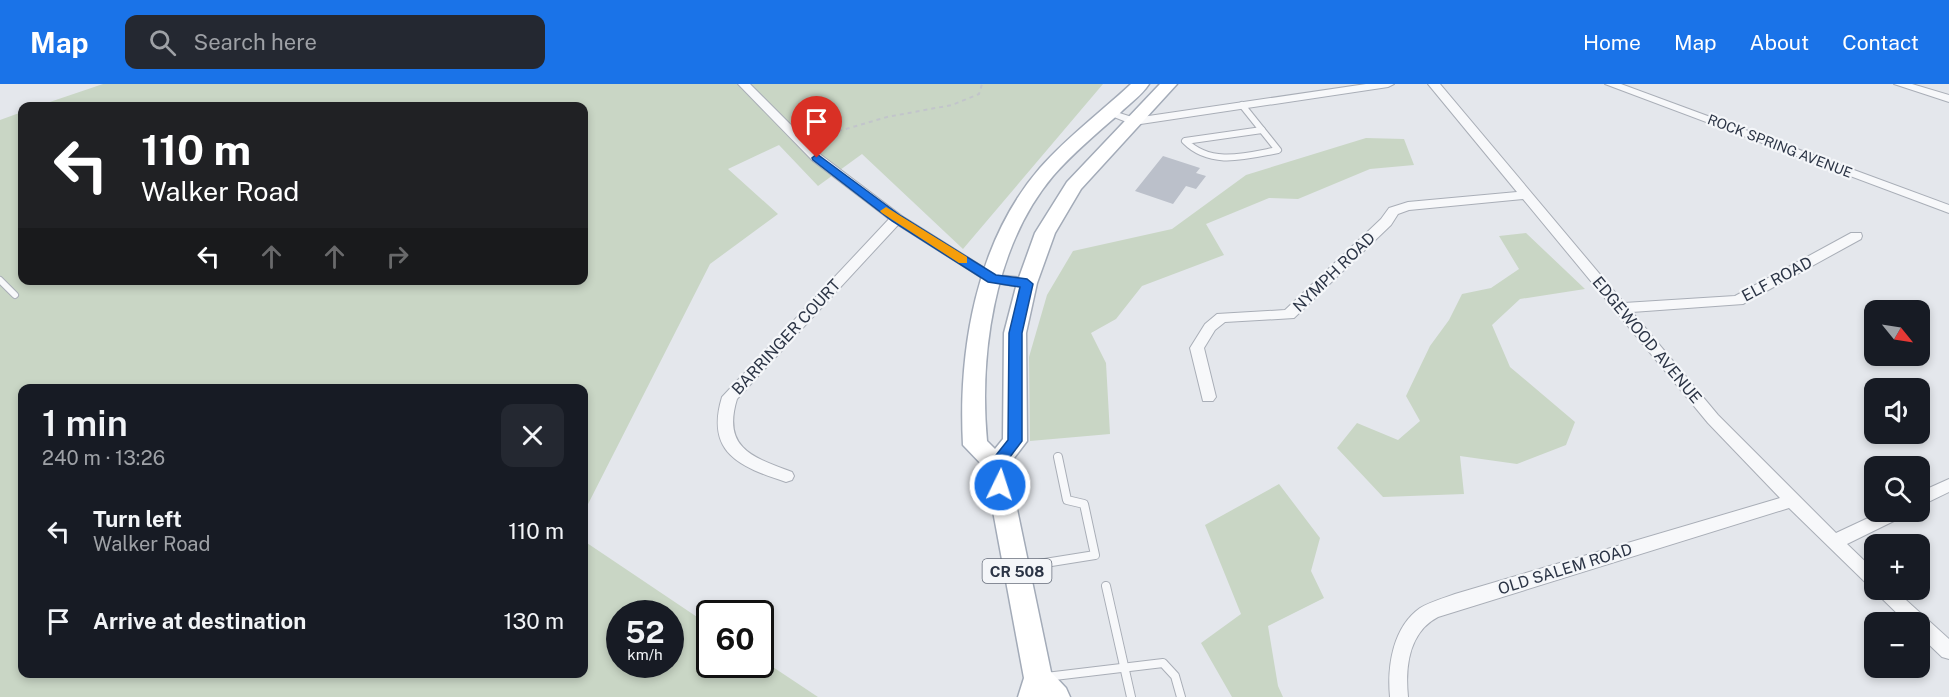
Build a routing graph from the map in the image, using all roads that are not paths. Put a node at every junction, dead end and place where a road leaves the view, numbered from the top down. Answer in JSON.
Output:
{"nodes":[{"id":1,"x":744,"y":84,"type":"edge"},
{"id":2,"x":1141,"y":84,"type":"edge"},
{"id":3,"x":1169,"y":84,"type":"edge"},
{"id":4,"x":1388,"y":84,"type":"edge"},
{"id":5,"x":1434,"y":84,"type":"edge"},
{"id":6,"x":1611,"y":84,"type":"edge"},
{"id":7,"x":1900,"y":84,"type":"edge"},
{"id":8,"x":1949,"y":99,"type":"edge"},
{"id":9,"x":1152,"y":102,"type":"junction"},
{"id":10,"x":1242,"y":105,"type":"junction"},
{"id":11,"x":1110,"y":113,"type":"junction"},
{"id":12,"x":1190,"y":113,"type":"junction"},
{"id":13,"x":1134,"y":122,"type":"junction"},
{"id":14,"x":1262,"y":130,"type":"junction"},
{"id":15,"x":1526,"y":195,"type":"junction"},
{"id":16,"x":1949,"y":209,"type":"edge"},
{"id":17,"x":897,"y":219,"type":"junction"},
{"id":18,"x":1856,"y":236,"type":"dead end"},
{"id":19,"x":993,"y":279,"type":"junction"},
{"id":20,"x":0,"y":280,"type":"edge"},
{"id":21,"x":1027,"y":284,"type":"junction"},
{"id":22,"x":15,"y":295,"type":"dead end"},
{"id":23,"x":1620,"y":308,"type":"junction"},
{"id":24,"x":1208,"y":397,"type":"dead end"},
{"id":25,"x":1058,"y":457,"type":"dead end"},
{"id":26,"x":996,"y":464,"type":"junction"},
{"id":27,"x":786,"y":476,"type":"dead end"},
{"id":28,"x":1949,"y":485,"type":"edge"},
{"id":29,"x":1930,"y":494,"type":"edge"},
{"id":30,"x":1792,"y":501,"type":"junction"},
{"id":31,"x":1875,"y":522,"type":"edge"},
{"id":32,"x":1834,"y":542,"type":"junction"},
{"id":33,"x":1016,"y":567,"type":"junction"},
{"id":34,"x":1864,"y":571,"type":"edge"},
{"id":35,"x":1106,"y":586,"type":"dead end"},
{"id":36,"x":1894,"y":600,"type":"edge"},
{"id":37,"x":1907,"y":612,"type":"edge"},
{"id":38,"x":1930,"y":633,"type":"edge"},
{"id":39,"x":1949,"y":651,"type":"edge"},
{"id":40,"x":1124,"y":669,"type":"junction"},
{"id":41,"x":1042,"y":691,"type":"edge"},
{"id":42,"x":1131,"y":697,"type":"edge"},
{"id":43,"x":1181,"y":697,"type":"edge"},
{"id":44,"x":1399,"y":697,"type":"edge"}],
"edges":[{"from":1,"to":17,"type":"street"},
{"from":2,"to":11,"type":"main road"},
{"from":3,"to":9,"type":"main road"},
{"from":4,"to":10,"type":"street"},
{"from":5,"to":15,"type":"street","name":"EDGEWOOD AVENUE"},
{"from":6,"to":16,"type":"street","name":"ROCK SPRING AVENUE"},
{"from":7,"to":8,"type":"street"},
{"from":9,"to":12,"type":"street"},
{"from":9,"to":13,"type":"main road"},
{"from":10,"to":12,"type":"street"},
{"from":10,"to":14,"type":"lane"},
{"from":11,"to":13,"type":"street"},
{"from":11,"to":19,"type":"main road"},
{"from":12,"to":13,"type":"street"},
{"from":13,"to":21,"type":"main road"},
{"from":14,"to":14,"type":"lane"},
{"from":15,"to":23,"type":"street","name":"EDGEWOOD AVENUE"},
{"from":15,"to":24,"type":"street","name":"NYMPH ROAD"},
{"from":17,"to":19,"type":"street"},
{"from":17,"to":27,"type":"street","name":"BARRINGER COURT"},
{"from":18,"to":23,"type":"street","name":"ELF ROAD"},
{"from":19,"to":21,"type":"street"},
{"from":19,"to":26,"type":"main road"},
{"from":20,"to":22,"type":"lane"},
{"from":21,"to":26,"type":"main road"},
{"from":23,"to":30,"type":"street","name":"EDGEWOOD AVENUE"},
{"from":25,"to":33,"type":"lane"},
{"from":26,"to":33,"type":"main road","number":"CR 508"},
{"from":28,"to":29,"type":"street"},
{"from":30,"to":32,"type":"street","name":"EDGEWOOD AVENUE"},
{"from":30,"to":44,"type":"street","name":"OLD SALEM ROAD"},
{"from":31,"to":32,"type":"street"},
{"from":32,"to":34,"type":"street","name":"EDGEWOOD AVENUE"},
{"from":33,"to":41,"type":"main road","number":"CR 508"},
{"from":35,"to":40,"type":"lane"},
{"from":36,"to":37,"type":"street"},
{"from":38,"to":39,"type":"street"},
{"from":40,"to":41,"type":"lane"},
{"from":40,"to":42,"type":"lane"},
{"from":40,"to":43,"type":"lane"}]}
